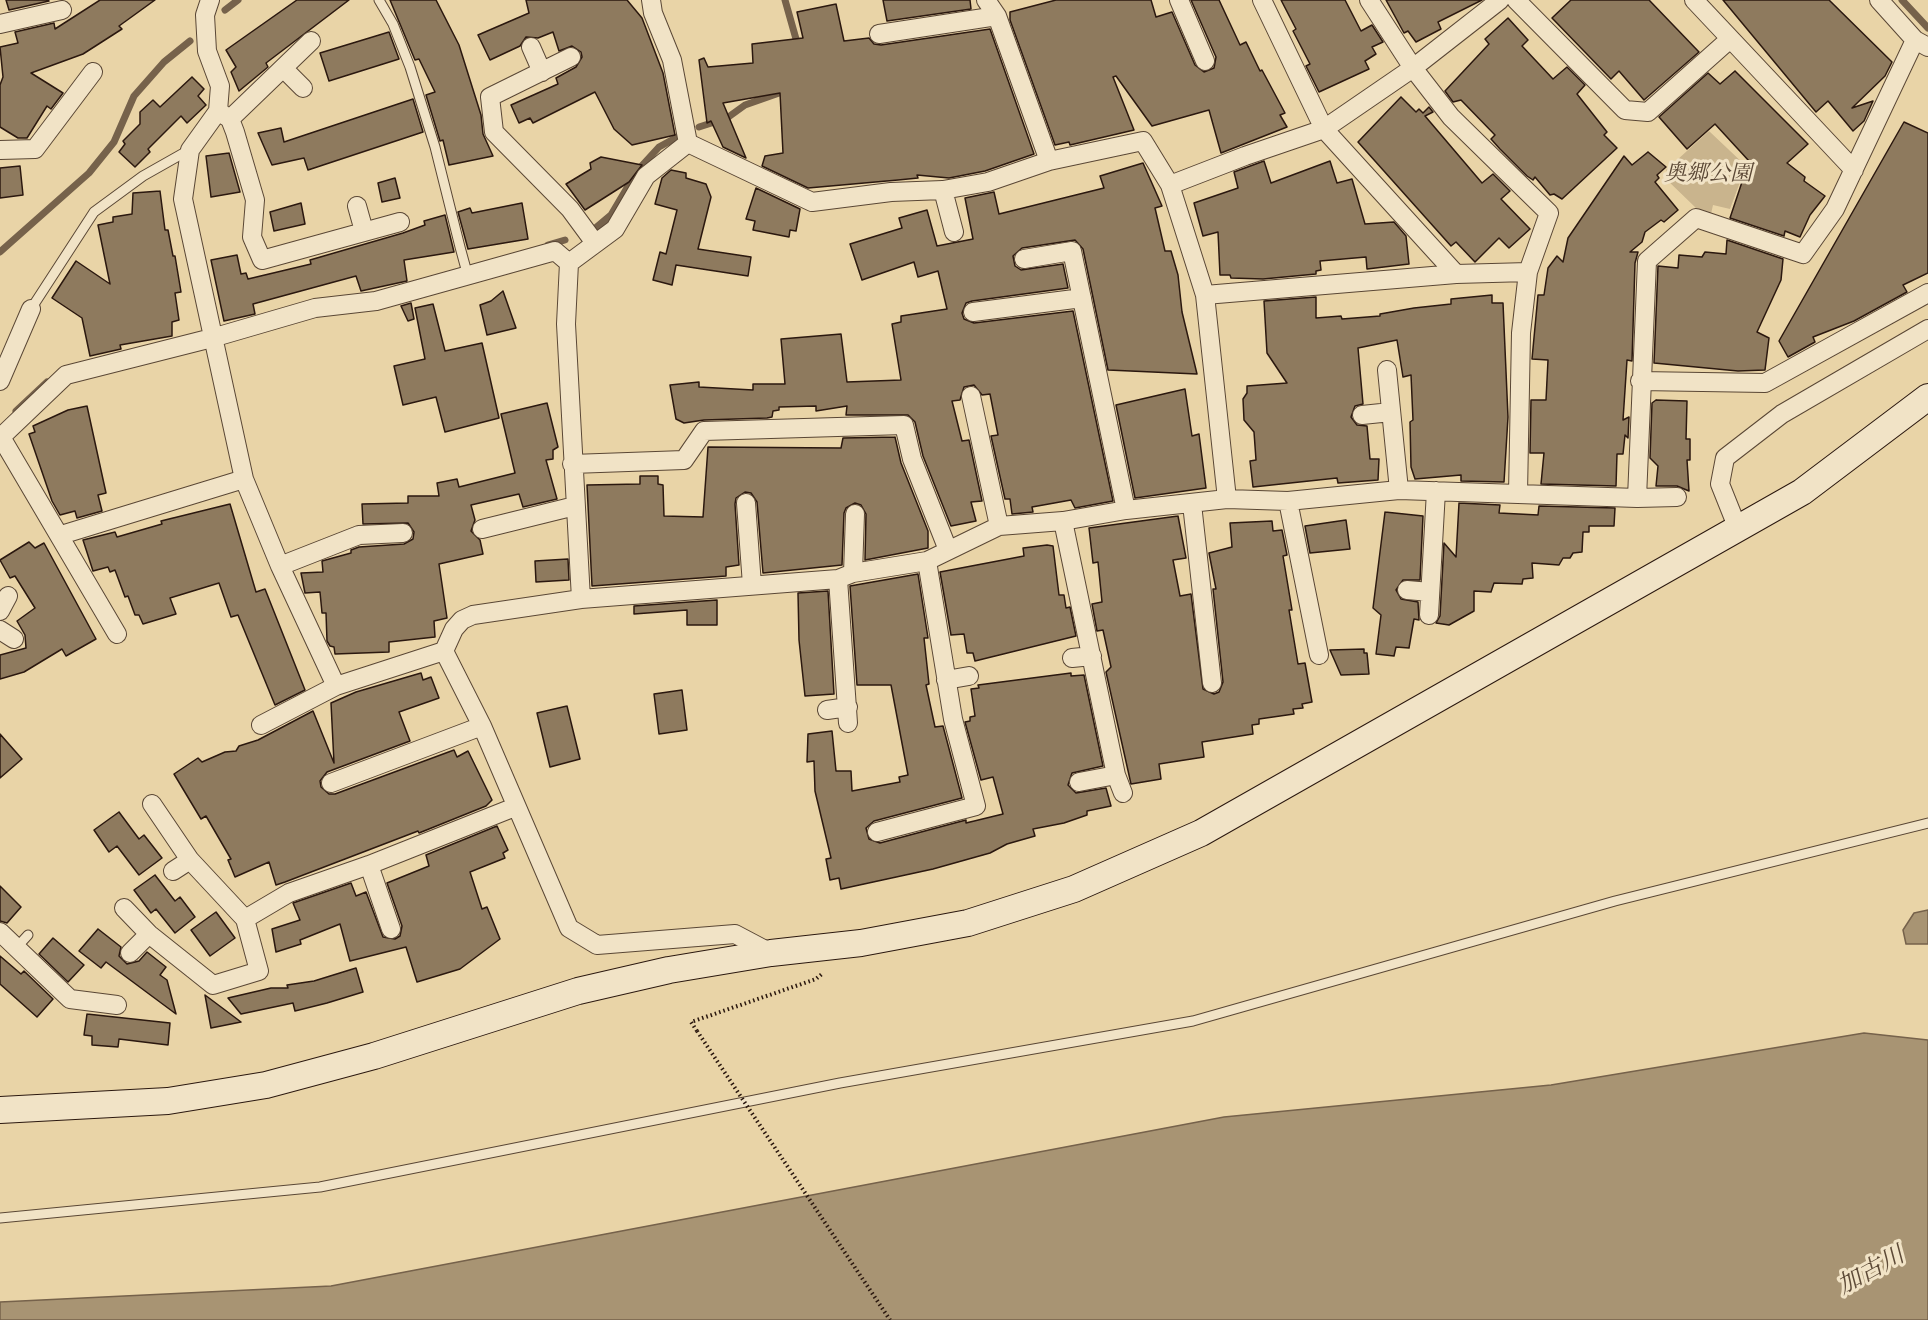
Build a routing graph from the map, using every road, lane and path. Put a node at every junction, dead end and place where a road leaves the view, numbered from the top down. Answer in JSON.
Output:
{"nodes":[{"id":1,"x":210,"y":0,"type":"edge"},
{"id":2,"x":379,"y":0,"type":"edge"},
{"id":3,"x":651,"y":0,"type":"edge"},
{"id":4,"x":1179,"y":0,"type":"edge"},
{"id":5,"x":1262,"y":0,"type":"edge"},
{"id":6,"x":1370,"y":0,"type":"edge"},
{"id":7,"x":1500,"y":0,"type":"edge"},
{"id":8,"x":1516,"y":0,"type":"edge"},
{"id":9,"x":1694,"y":0,"type":"edge"},
{"id":10,"x":1879,"y":0,"type":"edge"},
{"id":11,"x":989,"y":4,"type":"edge"},
{"id":12,"x":62,"y":10,"type":"dead end"},
{"id":13,"x":0,"y":24,"type":"edge"},
{"id":14,"x":879,"y":34,"type":"dead end"},
{"id":15,"x":1730,"y":39,"type":"junction"},
{"id":16,"x":311,"y":41,"type":"dead end"},
{"id":17,"x":1921,"y":43,"type":"edge"},
{"id":18,"x":531,"y":47,"type":"dead end"},
{"id":19,"x":571,"y":57,"type":"dead end"},
{"id":20,"x":1204,"y":62,"type":"dead end"},
{"id":21,"x":1413,"y":68,"type":"junction"},
{"id":22,"x":284,"y":69,"type":"junction"},
{"id":23,"x":93,"y":72,"type":"dead end"},
{"id":24,"x":542,"y":72,"type":"junction"},
{"id":25,"x":303,"y":88,"type":"dead end"},
{"id":26,"x":224,"y":115,"type":"junction"},
{"id":27,"x":1324,"y":129,"type":"junction"},
{"id":28,"x":688,"y":143,"type":"junction"},
{"id":29,"x":0,"y":150,"type":"edge"},
{"id":30,"x":190,"y":150,"type":"junction"},
{"id":31,"x":1049,"y":160,"type":"junction"},
{"id":32,"x":1854,"y":170,"type":"junction"},
{"id":33,"x":1170,"y":185,"type":"junction"},
{"id":34,"x":943,"y":190,"type":"junction"},
{"id":35,"x":357,"y":206,"type":"dead end"},
{"id":36,"x":399,"y":222,"type":"dead end"},
{"id":37,"x":364,"y":231,"type":"junction"},
{"id":38,"x":954,"y":232,"type":"dead end"},
{"id":39,"x":595,"y":243,"type":"junction"},
{"id":40,"x":1024,"y":259,"type":"dead end"},
{"id":41,"x":569,"y":263,"type":"junction"},
{"id":42,"x":1527,"y":272,"type":"junction"},
{"id":43,"x":1456,"y":274,"type":"junction"},
{"id":44,"x":471,"y":275,"type":"junction"},
{"id":45,"x":1928,"y":293,"type":"edge"},
{"id":46,"x":1204,"y":295,"type":"junction"},
{"id":47,"x":1082,"y":298,"type":"junction"},
{"id":48,"x":31,"y":309,"type":"joint"},
{"id":49,"x":973,"y":312,"type":"dead end"},
{"id":50,"x":1928,"y":329,"type":"edge"},
{"id":51,"x":212,"y":338,"type":"junction"},
{"id":52,"x":1387,"y":370,"type":"dead end"},
{"id":53,"x":0,"y":381,"type":"edge"},
{"id":54,"x":1640,"y":381,"type":"junction"},
{"id":55,"x":970,"y":396,"type":"dead end"},
{"id":56,"x":1928,"y":397,"type":"edge"},
{"id":57,"x":1391,"y":412,"type":"junction"},
{"id":58,"x":1362,"y":415,"type":"dead end"},
{"id":59,"x":0,"y":438,"type":"edge"},
{"id":60,"x":572,"y":464,"type":"junction"},
{"id":61,"x":244,"y":479,"type":"junction"},
{"id":62,"x":1399,"y":490,"type":"junction"},
{"id":63,"x":1436,"y":491,"type":"junction"},
{"id":64,"x":1518,"y":494,"type":"junction"},
{"id":65,"x":1677,"y":497,"type":"dead end"},
{"id":66,"x":1637,"y":498,"type":"junction"},
{"id":67,"x":1227,"y":499,"type":"junction"},
{"id":68,"x":1288,"y":501,"type":"junction"},
{"id":69,"x":746,"y":502,"type":"dead end"},
{"id":70,"x":1192,"y":504,"type":"junction"},
{"id":71,"x":575,"y":506,"type":"junction"},
{"id":72,"x":1126,"y":510,"type":"junction"},
{"id":73,"x":855,"y":514,"type":"dead end"},
{"id":74,"x":1063,"y":521,"type":"junction"},
{"id":75,"x":999,"y":526,"type":"junction"},
{"id":76,"x":482,"y":529,"type":"dead end"},
{"id":77,"x":1738,"y":529,"type":"junction"},
{"id":78,"x":403,"y":533,"type":"dead end"},
{"id":79,"x":61,"y":535,"type":"junction"},
{"id":80,"x":948,"y":550,"type":"junction"},
{"id":81,"x":927,"y":561,"type":"junction"},
{"id":82,"x":280,"y":566,"type":"junction"},
{"id":83,"x":846,"y":576,"type":"junction"},
{"id":84,"x":752,"y":585,"type":"junction"},
{"id":85,"x":1407,"y":590,"type":"dead end"},
{"id":86,"x":1431,"y":592,"type":"junction"},
{"id":87,"x":580,"y":599,"type":"junction"},
{"id":88,"x":1429,"y":615,"type":"dead end"},
{"id":89,"x":117,"y":634,"type":"dead end"},
{"id":90,"x":444,"y":651,"type":"junction"},
{"id":91,"x":1319,"y":655,"type":"dead end"},
{"id":92,"x":1092,"y":656,"type":"junction"},
{"id":93,"x":1072,"y":658,"type":"dead end"},
{"id":94,"x":969,"y":676,"type":"dead end"},
{"id":95,"x":946,"y":680,"type":"junction"},
{"id":96,"x":1212,"y":683,"type":"dead end"},
{"id":97,"x":336,"y":686,"type":"junction"},
{"id":98,"x":827,"y":710,"type":"dead end"},
{"id":99,"x":261,"y":725,"type":"dead end"},
{"id":100,"x":482,"y":726,"type":"junction"},
{"id":101,"x":1116,"y":775,"type":"junction"},
{"id":102,"x":1079,"y":782,"type":"dead end"},
{"id":103,"x":331,"y":783,"type":"dead end"},
{"id":104,"x":1123,"y":793,"type":"dead end"},
{"id":105,"x":152,"y":804,"type":"dead end"},
{"id":106,"x":515,"y":807,"type":"junction"},
{"id":107,"x":1928,"y":823,"type":"edge"},
{"id":108,"x":877,"y":832,"type":"dead end"},
{"id":109,"x":190,"y":860,"type":"junction"},
{"id":110,"x":369,"y":865,"type":"junction"},
{"id":111,"x":173,"y":871,"type":"dead end"},
{"id":112,"x":124,"y":908,"type":"dead end"},
{"id":113,"x":245,"y":920,"type":"junction"},
{"id":114,"x":391,"y":929,"type":"dead end"},
{"id":115,"x":0,"y":932,"type":"edge"},
{"id":116,"x":149,"y":934,"type":"junction"},
{"id":117,"x":129,"y":953,"type":"dead end"},
{"id":118,"x":771,"y":953,"type":"junction"},
{"id":119,"x":825,"y":972,"type":"dead end"},
{"id":120,"x":117,"y":1005,"type":"dead end"},
{"id":121,"x":0,"y":1110,"type":"edge"},
{"id":122,"x":0,"y":1218,"type":"edge"},
{"id":123,"x":890,"y":1320,"type":"edge"}],
"edges":[{"from":1,"to":26,"type":"street"},
{"from":2,"to":44,"type":"lane"},
{"from":3,"to":28,"type":"street"},
{"from":4,"to":20,"type":"street"},
{"from":5,"to":27,"type":"street"},
{"from":6,"to":21,"type":"street"},
{"from":7,"to":21,"type":"street"},
{"from":8,"to":15,"type":"street"},
{"from":9,"to":15,"type":"street"},
{"from":10,"to":17,"type":"street"},
{"from":11,"to":14,"type":"street"},
{"from":11,"to":31,"type":"street"},
{"from":12,"to":13,"type":"street"},
{"from":15,"to":32,"type":"street"},
{"from":16,"to":22,"type":"street"},
{"from":17,"to":32,"type":"street"},
{"from":18,"to":24,"type":"street"},
{"from":19,"to":24,"type":"street"},
{"from":21,"to":27,"type":"street"},
{"from":21,"to":42,"type":"street"},
{"from":22,"to":25,"type":"street"},
{"from":22,"to":26,"type":"street"},
{"from":23,"to":29,"type":"street"},
{"from":24,"to":39,"type":"street"},
{"from":26,"to":30,"type":"street"},
{"from":26,"to":37,"type":"street"},
{"from":27,"to":33,"type":"street"},
{"from":27,"to":43,"type":"street"},
{"from":28,"to":34,"type":"street"},
{"from":28,"to":39,"type":"street"},
{"from":30,"to":48,"type":"lane"},
{"from":30,"to":51,"type":"street"},
{"from":31,"to":33,"type":"street"},
{"from":31,"to":34,"type":"street"},
{"from":32,"to":54,"type":"street"},
{"from":33,"to":46,"type":"street"},
{"from":34,"to":38,"type":"street"},
{"from":35,"to":37,"type":"street"},
{"from":36,"to":37,"type":"street"},
{"from":39,"to":41,"type":"street"},
{"from":40,"to":47,"type":"street"},
{"from":41,"to":44,"type":"street"},
{"from":41,"to":60,"type":"street"},
{"from":42,"to":43,"type":"street"},
{"from":42,"to":64,"type":"street"},
{"from":43,"to":46,"type":"street"},
{"from":44,"to":51,"type":"street"},
{"from":45,"to":54,"type":"street"},
{"from":46,"to":67,"type":"street"},
{"from":47,"to":49,"type":"street"},
{"from":47,"to":72,"type":"street"},
{"from":48,"to":53,"type":"street"},
{"from":50,"to":77,"type":"street"},
{"from":51,"to":59,"type":"street"},
{"from":51,"to":61,"type":"street"},
{"from":52,"to":57,"type":"street"},
{"from":54,"to":66,"type":"street"},
{"from":55,"to":75,"type":"street"},
{"from":56,"to":77,"type":"street"},
{"from":57,"to":58,"type":"street"},
{"from":57,"to":62,"type":"street"},
{"from":59,"to":79,"type":"street"},
{"from":60,"to":71,"type":"street"},
{"from":60,"to":80,"type":"street"},
{"from":61,"to":79,"type":"street"},
{"from":61,"to":82,"type":"street"},
{"from":62,"to":63,"type":"street"},
{"from":62,"to":68,"type":"street"},
{"from":63,"to":64,"type":"street"},
{"from":63,"to":86,"type":"street"},
{"from":64,"to":66,"type":"street"},
{"from":65,"to":66,"type":"street"},
{"from":67,"to":68,"type":"street"},
{"from":67,"to":70,"type":"street"},
{"from":68,"to":91,"type":"street"},
{"from":69,"to":84,"type":"street"},
{"from":70,"to":72,"type":"street"},
{"from":70,"to":96,"type":"street"},
{"from":71,"to":76,"type":"street"},
{"from":71,"to":87,"type":"street"},
{"from":72,"to":74,"type":"street"},
{"from":73,"to":83,"type":"street"},
{"from":74,"to":75,"type":"street"},
{"from":74,"to":92,"type":"street"},
{"from":75,"to":80,"type":"street"},
{"from":77,"to":118,"type":"street"},
{"from":78,"to":82,"type":"street"},
{"from":79,"to":89,"type":"street"},
{"from":80,"to":81,"type":"street"},
{"from":81,"to":83,"type":"street"},
{"from":81,"to":95,"type":"street"},
{"from":82,"to":97,"type":"street"},
{"from":83,"to":84,"type":"street"},
{"from":83,"to":98,"type":"street"},
{"from":84,"to":87,"type":"street"},
{"from":85,"to":86,"type":"street"},
{"from":86,"to":88,"type":"street"},
{"from":87,"to":90,"type":"street"},
{"from":90,"to":97,"type":"street"},
{"from":90,"to":100,"type":"street"},
{"from":92,"to":93,"type":"street"},
{"from":92,"to":101,"type":"street"},
{"from":94,"to":95,"type":"street"},
{"from":95,"to":108,"type":"street"},
{"from":97,"to":99,"type":"street"},
{"from":100,"to":103,"type":"street"},
{"from":100,"to":106,"type":"street"},
{"from":101,"to":102,"type":"street"},
{"from":101,"to":104,"type":"street"},
{"from":105,"to":109,"type":"street"},
{"from":106,"to":110,"type":"street"},
{"from":106,"to":118,"type":"street"},
{"from":107,"to":122,"type":"lane"},
{"from":109,"to":111,"type":"street"},
{"from":109,"to":113,"type":"street"},
{"from":110,"to":113,"type":"street"},
{"from":110,"to":114,"type":"street"},
{"from":112,"to":116,"type":"street"},
{"from":113,"to":116,"type":"street"},
{"from":115,"to":120,"type":"street"},
{"from":116,"to":117,"type":"street"},
{"from":118,"to":121,"type":"street"},
{"from":119,"to":123,"type":"path","bridge":true}]}
